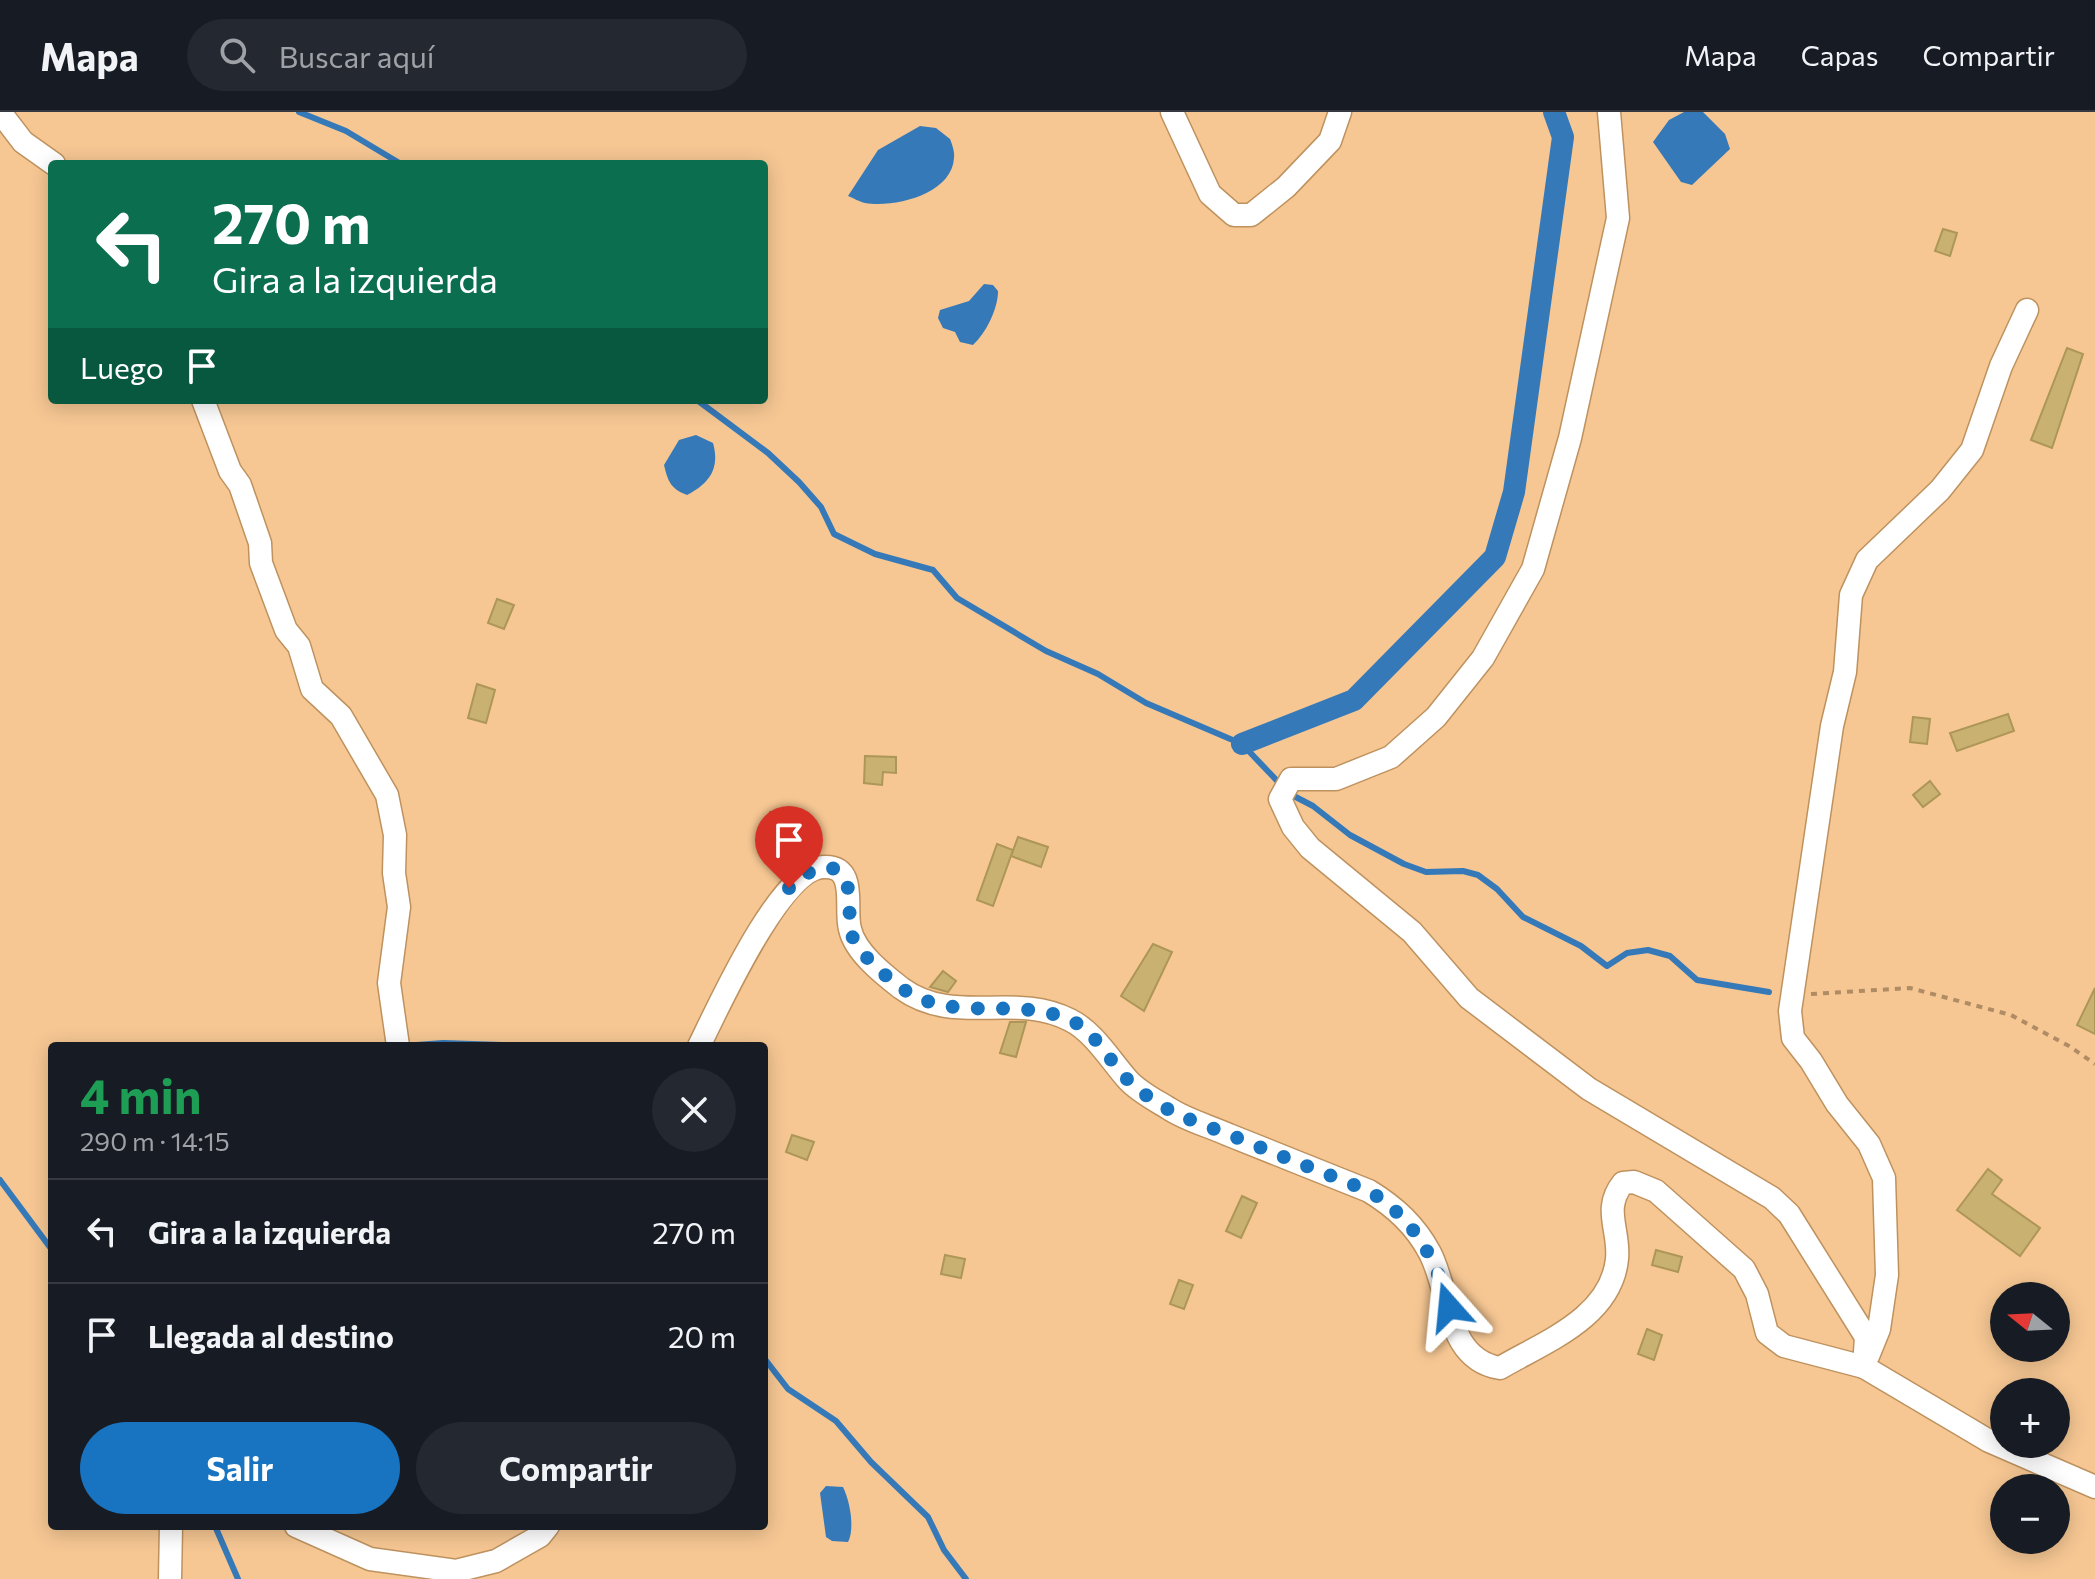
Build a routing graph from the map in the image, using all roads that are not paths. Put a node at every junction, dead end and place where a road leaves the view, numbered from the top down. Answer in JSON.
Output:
{"nodes":[{"id":1,"x":0,"y":112,"type":"edge"},
{"id":2,"x":1172,"y":112,"type":"edge"},
{"id":3,"x":1340,"y":112,"type":"edge"},
{"id":4,"x":1609,"y":112,"type":"edge"},
{"id":5,"x":48,"y":160,"type":"edge"},
{"id":6,"x":2027,"y":310,"type":"dead end"},
{"id":7,"x":205,"y":404,"type":"edge"},
{"id":8,"x":397,"y":1042,"type":"edge"},
{"id":9,"x":701,"y":1042,"type":"edge"},
{"id":10,"x":1864,"y":1367,"type":"junction"},
{"id":11,"x":2095,"y":1487,"type":"edge"},
{"id":12,"x":171,"y":1530,"type":"edge"},
{"id":13,"x":305,"y":1530,"type":"edge"},
{"id":14,"x":545,"y":1530,"type":"edge"},
{"id":15,"x":170,"y":1579,"type":"edge"}],
"edges":[{"from":1,"to":5,"type":"street"},
{"from":2,"to":3,"type":"street"},
{"from":4,"to":10,"type":"street"},
{"from":6,"to":10,"type":"street"},
{"from":7,"to":8,"type":"street"},
{"from":9,"to":10,"type":"street"},
{"from":10,"to":11,"type":"street"},
{"from":12,"to":15,"type":"street"},
{"from":13,"to":14,"type":"street"}]}
